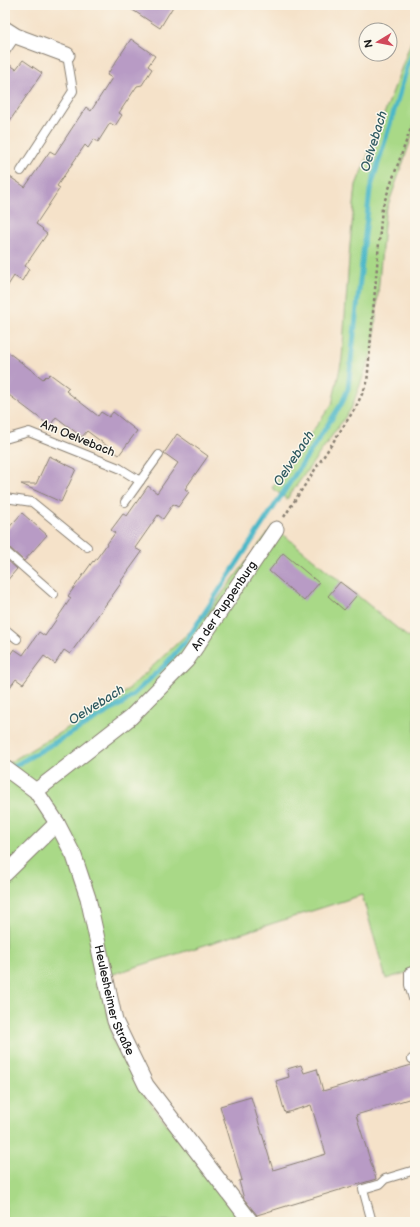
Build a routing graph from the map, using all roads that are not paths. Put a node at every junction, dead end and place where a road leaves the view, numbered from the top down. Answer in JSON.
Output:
{"nodes":[{"id":1,"x":10,"y":33,"type":"edge"},
{"id":2,"x":5,"y":52,"type":"edge"},
{"id":3,"x":67,"y":55,"type":"joint"},
{"id":4,"x":20,"y":171,"type":"dead end"},
{"id":5,"x":5,"y":439,"type":"edge"},
{"id":6,"x":159,"y":455,"type":"dead end"},
{"id":7,"x":140,"y":481,"type":"junction"},
{"id":8,"x":5,"y":498,"type":"edge"},
{"id":9,"x":125,"y":502,"type":"dead end"},
{"id":10,"x":276,"y":529,"type":"road end"},
{"id":11,"x":87,"y":547,"type":"dead end"},
{"id":12,"x":5,"y":551,"type":"edge"},
{"id":13,"x":54,"y":594,"type":"dead end"},
{"id":14,"x":5,"y":629,"type":"edge"},
{"id":15,"x":17,"y":639,"type":"dead end"},
{"id":16,"x":11,"y":773,"type":"edge"},
{"id":17,"x":36,"y":791,"type":"junction"},
{"id":18,"x":57,"y":822,"type":"junction"},
{"id":19,"x":5,"y":874,"type":"edge"},
{"id":20,"x":415,"y":970,"type":"edge"},
{"id":21,"x":415,"y":1005,"type":"edge"},
{"id":22,"x":415,"y":1170,"type":"edge"},
{"id":23,"x":251,"y":1222,"type":"edge"},
{"id":24,"x":372,"y":1222,"type":"edge"}],
"edges":[{"from":1,"to":2,"type":"lane"},
{"from":1,"to":3,"type":"street"},
{"from":3,"to":4,"type":"lane"},
{"from":5,"to":7,"type":"lane","name":"Am Oelvebach"},
{"from":6,"to":7,"type":"lane"},
{"from":7,"to":9,"type":"lane"},
{"from":8,"to":11,"type":"lane"},
{"from":10,"to":17,"type":"street","name":"An der Puppenburg"},
{"from":12,"to":13,"type":"lane"},
{"from":14,"to":15,"type":"lane"},
{"from":16,"to":17,"type":"street","name":"Heulesheimer Straße"},
{"from":17,"to":18,"type":"street","name":"Heulesheimer Straße"},
{"from":18,"to":19,"type":"street"},
{"from":18,"to":23,"type":"street","name":"Heulesheimer Straße"},
{"from":20,"to":21,"type":"lane"},
{"from":22,"to":24,"type":"lane"}]}
